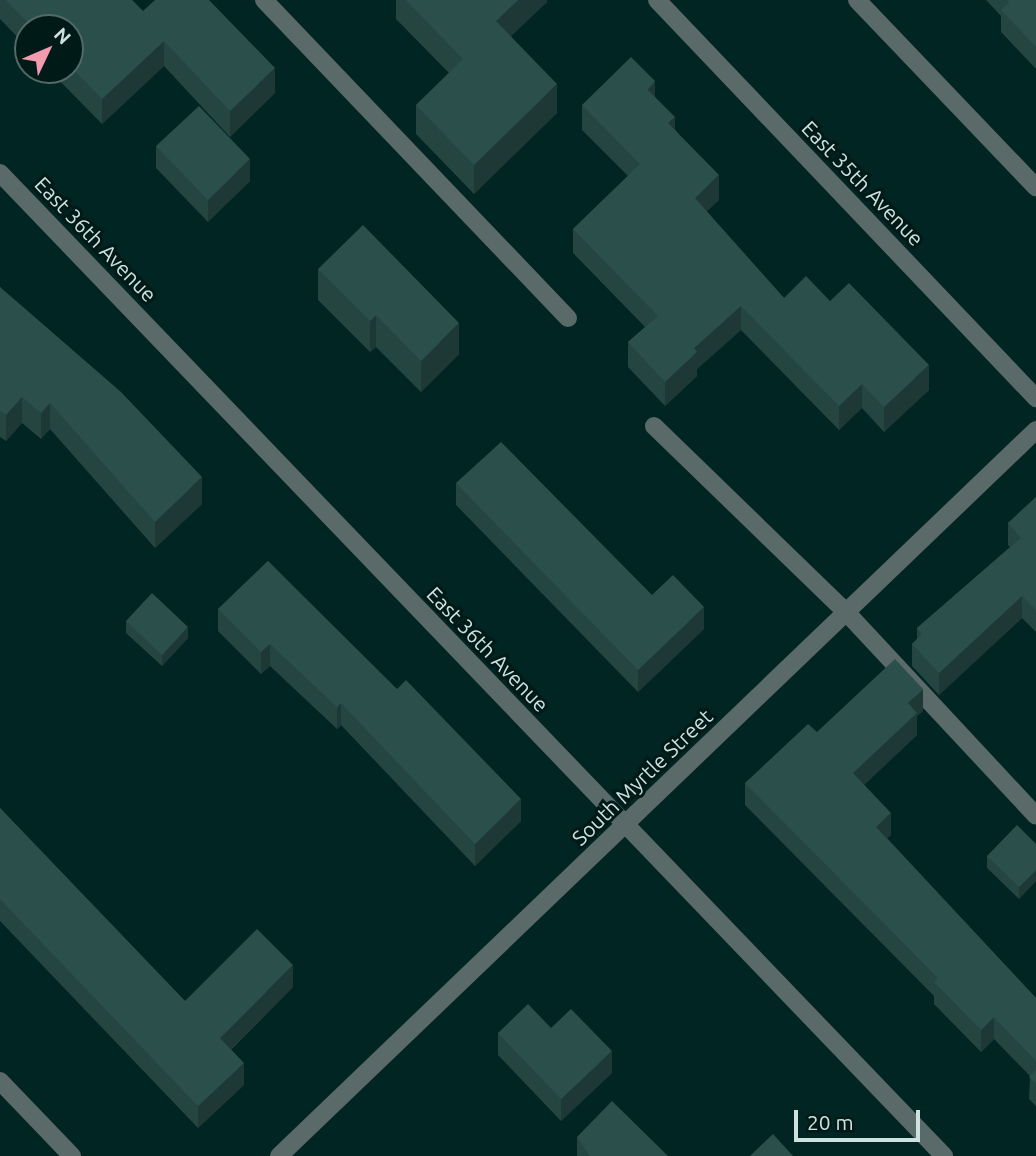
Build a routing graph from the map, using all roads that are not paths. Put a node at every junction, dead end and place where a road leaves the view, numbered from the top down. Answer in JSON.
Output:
{"nodes":[{"id":1,"x":264,"y":0,"type":"edge"},
{"id":2,"x":657,"y":0,"type":"edge"},
{"id":3,"x":857,"y":0,"type":"edge"},
{"id":4,"x":0,"y":173,"type":"edge"},
{"id":5,"x":1036,"y":187,"type":"edge"},
{"id":6,"x":568,"y":318,"type":"dead end"},
{"id":7,"x":1036,"y":398,"type":"edge"},
{"id":8,"x":654,"y":426,"type":"dead end"},
{"id":9,"x":1036,"y":430,"type":"edge"},
{"id":10,"x":846,"y":613,"type":"junction"},
{"id":11,"x":1036,"y":816,"type":"edge"},
{"id":12,"x":625,"y":825,"type":"junction"},
{"id":13,"x":0,"y":1081,"type":"edge"},
{"id":14,"x":72,"y":1156,"type":"edge"},
{"id":15,"x":279,"y":1156,"type":"edge"},
{"id":16,"x":944,"y":1156,"type":"edge"}],
"edges":[{"from":1,"to":6,"type":"street"},
{"from":2,"to":7,"type":"street","name":"East 35th Avenue"},
{"from":3,"to":5,"type":"street"},
{"from":4,"to":12,"type":"street","name":"East 36th Avenue"},
{"from":8,"to":10,"type":"street"},
{"from":9,"to":10,"type":"street","name":"South Myrtle Street"},
{"from":10,"to":11,"type":"street"},
{"from":10,"to":12,"type":"street","name":"South Myrtle Street"},
{"from":12,"to":15,"type":"street","name":"South Myrtle Street"},
{"from":12,"to":16,"type":"street","name":"East 36th Avenue"},
{"from":13,"to":14,"type":"street"}]}
